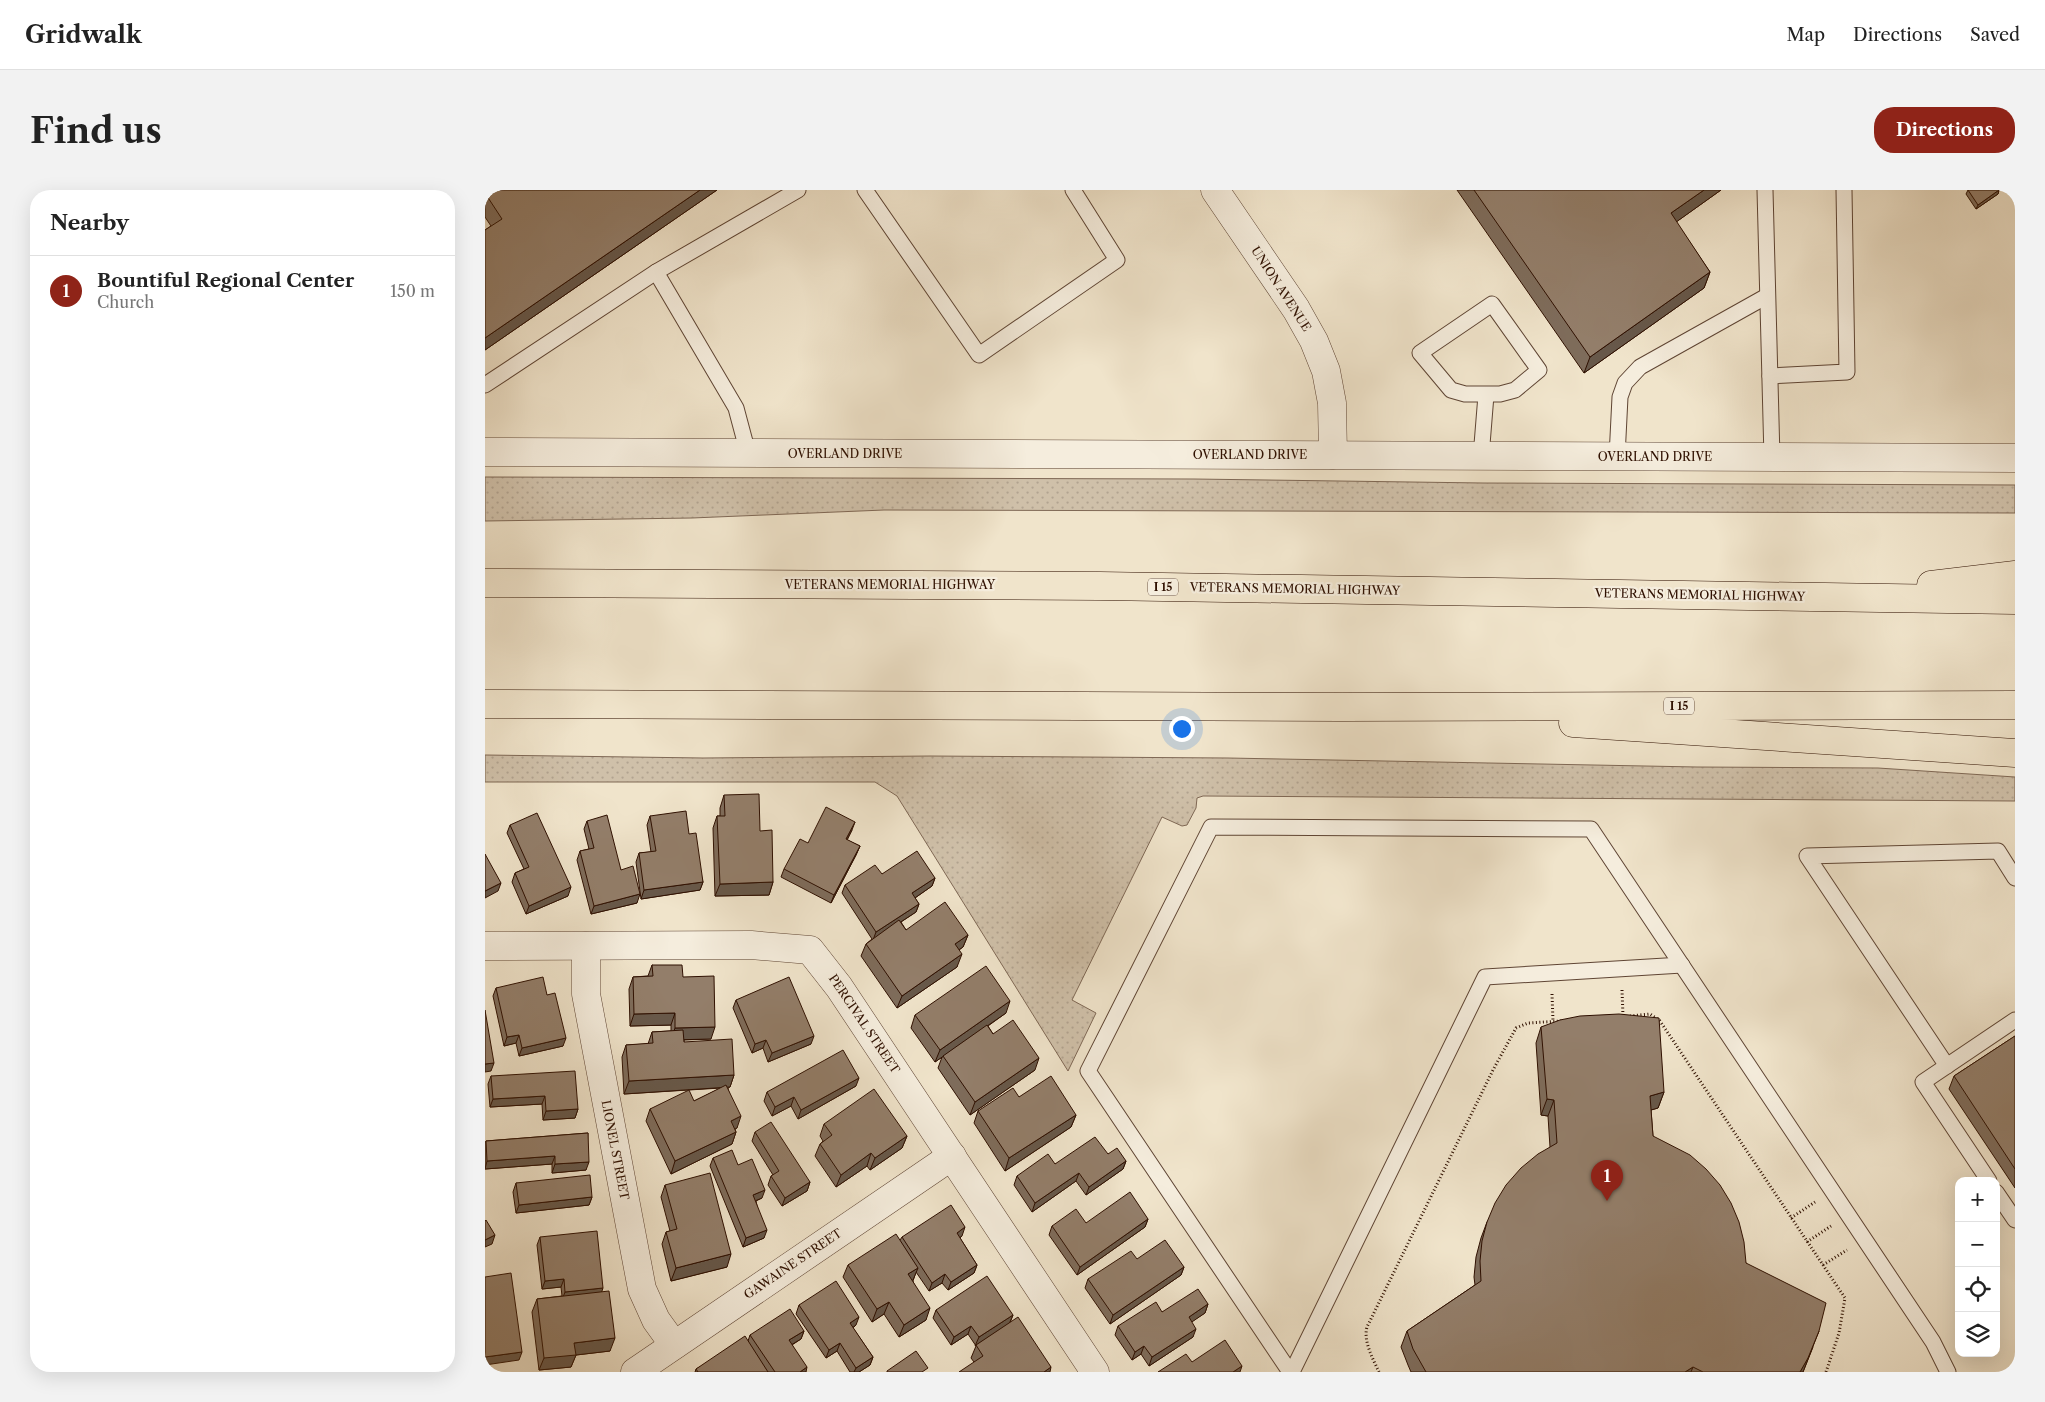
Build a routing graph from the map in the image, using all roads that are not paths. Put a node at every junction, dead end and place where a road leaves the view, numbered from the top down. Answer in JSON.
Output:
{"nodes":[{"id":1,"x":799,"y":190,"type":"edge"},
{"id":2,"x":865,"y":190,"type":"edge"},
{"id":3,"x":1073,"y":190,"type":"edge"},
{"id":4,"x":1215,"y":190,"type":"edge"},
{"id":5,"x":1765,"y":190,"type":"edge"},
{"id":6,"x":1844,"y":190,"type":"edge"},
{"id":7,"x":656,"y":272,"type":"junction"},
{"id":8,"x":1767,"y":296,"type":"junction"},
{"id":9,"x":1770,"y":376,"type":"junction"},
{"id":10,"x":485,"y":385,"type":"edge"},
{"id":11,"x":1486,"y":395,"type":"junction"},
{"id":12,"x":485,"y":452,"type":"edge"},
{"id":13,"x":748,"y":454,"type":"junction"},
{"id":14,"x":1333,"y":455,"type":"junction"},
{"id":15,"x":1481,"y":457,"type":"junction"},
{"id":16,"x":1617,"y":457,"type":"junction"},
{"id":17,"x":1772,"y":458,"type":"junction"},
{"id":18,"x":2015,"y":458,"type":"edge"},
{"id":19,"x":2015,"y":575,"type":"edge"},
{"id":20,"x":485,"y":583,"type":"edge"},
{"id":21,"x":1840,"y":598,"type":"junction"},
{"id":22,"x":2015,"y":600,"type":"edge"},
{"id":23,"x":485,"y":704,"type":"edge"},
{"id":24,"x":2015,"y":705,"type":"edge"},
{"id":25,"x":1342,"y":707,"type":"junction"},
{"id":26,"x":2015,"y":753,"type":"edge"},
{"id":27,"x":2015,"y":878,"type":"edge"},
{"id":28,"x":485,"y":946,"type":"edge"},
{"id":29,"x":586,"y":946,"type":"junction"},
{"id":30,"x":1682,"y":966,"type":"junction"},
{"id":31,"x":2015,"y":1020,"type":"edge"},
{"id":32,"x":1947,"y":1066,"type":"junction"},
{"id":33,"x":952,"y":1156,"type":"junction"},
{"id":34,"x":1986,"y":1177,"type":"edge"},
{"id":35,"x":2000,"y":1198,"type":"edge"},
{"id":36,"x":2015,"y":1220,"type":"edge"},
{"id":37,"x":674,"y":1345,"type":"junction"},
{"id":38,"x":635,"y":1372,"type":"edge"},
{"id":39,"x":1095,"y":1372,"type":"edge"},
{"id":40,"x":1291,"y":1372,"type":"edge"},
{"id":41,"x":1948,"y":1372,"type":"edge"}],
"edges":[{"from":1,"to":7,"type":"lane"},
{"from":2,"to":3,"type":"lane"},
{"from":4,"to":14,"type":"street","name":"UNION AVENUE"},
{"from":5,"to":8,"type":"lane"},
{"from":6,"to":9,"type":"lane"},
{"from":7,"to":10,"type":"lane"},
{"from":7,"to":13,"type":"lane"},
{"from":8,"to":9,"type":"lane"},
{"from":8,"to":16,"type":"lane"},
{"from":9,"to":17,"type":"lane"},
{"from":11,"to":11,"type":"lane"},
{"from":11,"to":15,"type":"lane"},
{"from":12,"to":13,"type":"street","name":"OVERLAND DRIVE"},
{"from":13,"to":14,"type":"street","name":"OVERLAND DRIVE"},
{"from":14,"to":15,"type":"street","name":"OVERLAND DRIVE"},
{"from":15,"to":16,"type":"street","name":"OVERLAND DRIVE"},
{"from":16,"to":17,"type":"street","name":"OVERLAND DRIVE"},
{"from":17,"to":18,"type":"street","name":"OVERLAND DRIVE"},
{"from":19,"to":21,"type":"highway"},
{"from":20,"to":21,"type":"highway","name":"VETERANS MEMORIAL HIGHWAY","number":"I 15"},
{"from":21,"to":22,"type":"highway","name":"VETERANS MEMORIAL HIGHWAY","number":"I 15"},
{"from":23,"to":25,"type":"highway","number":"I 15"},
{"from":24,"to":25,"type":"highway","number":"I 15"},
{"from":25,"to":26,"type":"highway"},
{"from":27,"to":32,"type":"lane"},
{"from":28,"to":29,"type":"street","name":"PERCIVAL STREET"},
{"from":29,"to":33,"type":"street","name":"PERCIVAL STREET"},
{"from":29,"to":37,"type":"street","name":"LIONEL STREET"},
{"from":30,"to":40,"type":"lane"},
{"from":30,"to":40,"type":"lane"},
{"from":30,"to":41,"type":"lane"},
{"from":31,"to":32,"type":"lane"},
{"from":32,"to":34,"type":"lane"},
{"from":33,"to":37,"type":"street","name":"GAWAINE STREET"},
{"from":33,"to":39,"type":"street","name":"PERCIVAL STREET"},
{"from":35,"to":36,"type":"lane"},
{"from":37,"to":38,"type":"street","name":"GAWAINE STREET"}]}
